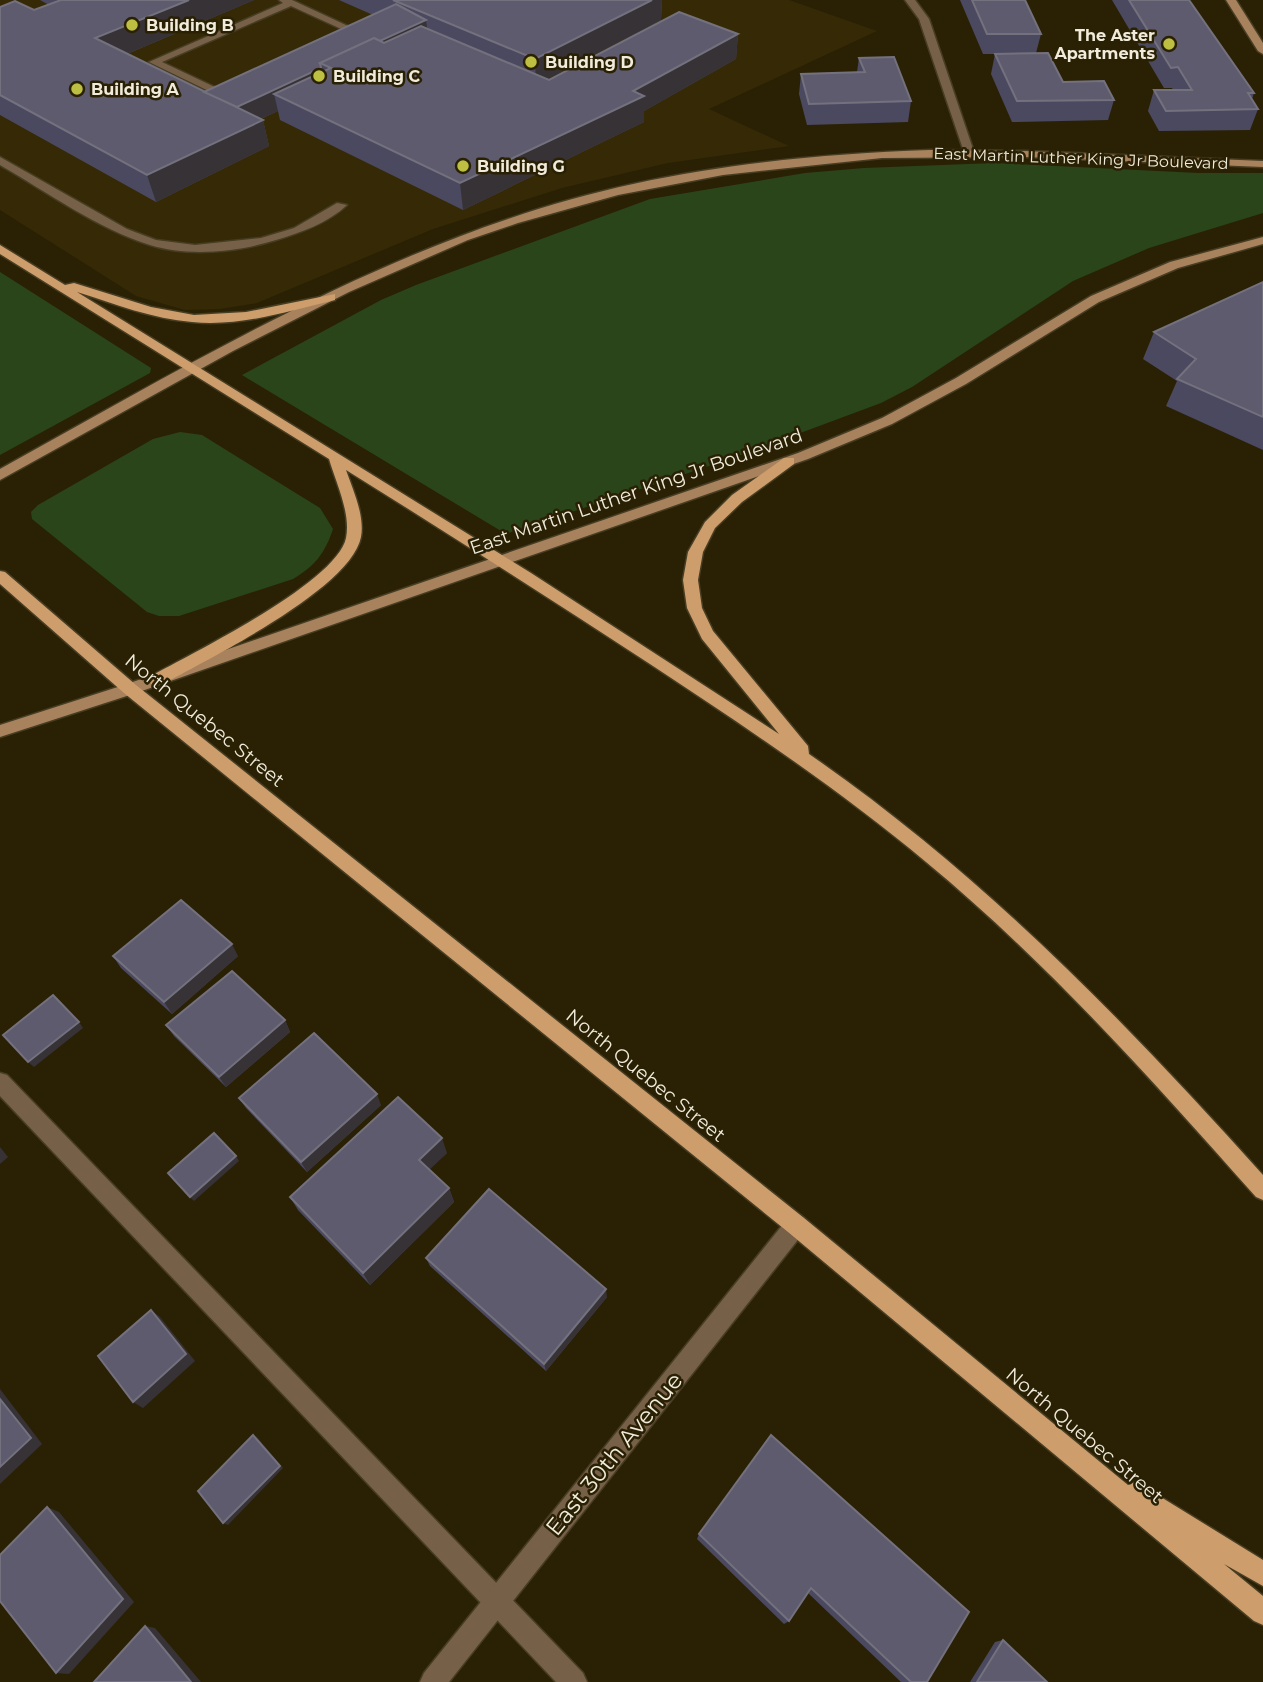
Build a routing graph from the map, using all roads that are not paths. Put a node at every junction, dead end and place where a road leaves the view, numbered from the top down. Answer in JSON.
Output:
{"nodes":[{"id":1,"x":910,"y":0,"type":"edge"},
{"id":2,"x":1231,"y":0,"type":"edge"},
{"id":3,"x":288,"y":1,"type":"edge"},
{"id":4,"x":333,"y":44,"type":"edge"},
{"id":5,"x":1263,"y":51,"type":"edge"},
{"id":6,"x":246,"y":83,"type":"edge"},
{"id":7,"x":969,"y":152,"type":"junction"},
{"id":8,"x":0,"y":160,"type":"edge"},
{"id":9,"x":1263,"y":164,"type":"edge"},
{"id":10,"x":341,"y":205,"type":"dead end"},
{"id":11,"x":1263,"y":240,"type":"edge"},
{"id":12,"x":0,"y":249,"type":"edge"},
{"id":13,"x":46,"y":278,"type":"junction"},
{"id":14,"x":331,"y":297,"type":"junction"},
{"id":15,"x":192,"y":370,"type":"junction"},
{"id":16,"x":335,"y":457,"type":"junction"},
{"id":17,"x":789,"y":461,"type":"junction"},
{"id":18,"x":0,"y":475,"type":"edge"},
{"id":19,"x":502,"y":560,"type":"junction"},
{"id":20,"x":0,"y":576,"type":"edge"},
{"id":21,"x":157,"y":680,"type":"junction"},
{"id":22,"x":130,"y":689,"type":"junction"},
{"id":23,"x":0,"y":731,"type":"edge"},
{"id":24,"x":813,"y":765,"type":"junction"},
{"id":25,"x":0,"y":1082,"type":"edge"},
{"id":26,"x":1263,"y":1190,"type":"edge"},
{"id":27,"x":796,"y":1225,"type":"junction"},
{"id":28,"x":1079,"y":1459,"type":"junction"},
{"id":29,"x":1263,"y":1574,"type":"edge"},
{"id":30,"x":498,"y":1600,"type":"junction"},
{"id":31,"x":1263,"y":1612,"type":"edge"},
{"id":32,"x":433,"y":1682,"type":"edge"},
{"id":33,"x":575,"y":1682,"type":"edge"}],
"edges":[{"from":1,"to":7,"type":"street"},
{"from":2,"to":5,"type":"main road"},
{"from":3,"to":4,"type":"street"},
{"from":3,"to":6,"type":"street"},
{"from":7,"to":9,"type":"main road","name":"East Martin Luther King Jr Boulevard"},
{"from":7,"to":14,"type":"main road","name":"East Martin Luther King Jr Boulevard"},
{"from":8,"to":10,"type":"street"},
{"from":11,"to":17,"type":"main road","name":"East Martin Luther King Jr Boulevard"},
{"from":12,"to":13,"type":"main road"},
{"from":13,"to":14,"type":"main road"},
{"from":13,"to":15,"type":"main road"},
{"from":14,"to":15,"type":"main road","name":"East Martin Luther King Jr Boulevard"},
{"from":15,"to":16,"type":"main road"},
{"from":15,"to":18,"type":"main road","name":"East Martin Luther King Jr Boulevard"},
{"from":16,"to":19,"type":"main road"},
{"from":16,"to":21,"type":"main road"},
{"from":17,"to":19,"type":"main road","name":"East Martin Luther King Jr Boulevard"},
{"from":17,"to":24,"type":"main road"},
{"from":19,"to":21,"type":"main road","name":"East Martin Luther King Jr Boulevard"},
{"from":19,"to":24,"type":"main road"},
{"from":20,"to":22,"type":"main road","name":"North Quebec Street"},
{"from":21,"to":22,"type":"main road","name":"East Martin Luther King Jr Boulevard"},
{"from":22,"to":23,"type":"main road","name":"East Martin Luther King Jr Boulevard"},
{"from":22,"to":27,"type":"main road","name":"North Quebec Street"},
{"from":24,"to":26,"type":"main road"},
{"from":25,"to":30,"type":"street"},
{"from":27,"to":28,"type":"main road","name":"North Quebec Street"},
{"from":27,"to":30,"type":"street","name":"East 30th Avenue"},
{"from":28,"to":29,"type":"main road"},
{"from":28,"to":31,"type":"main road","name":"North Quebec Street"},
{"from":30,"to":32,"type":"street","name":"East 30th Avenue"},
{"from":30,"to":33,"type":"street"}]}
